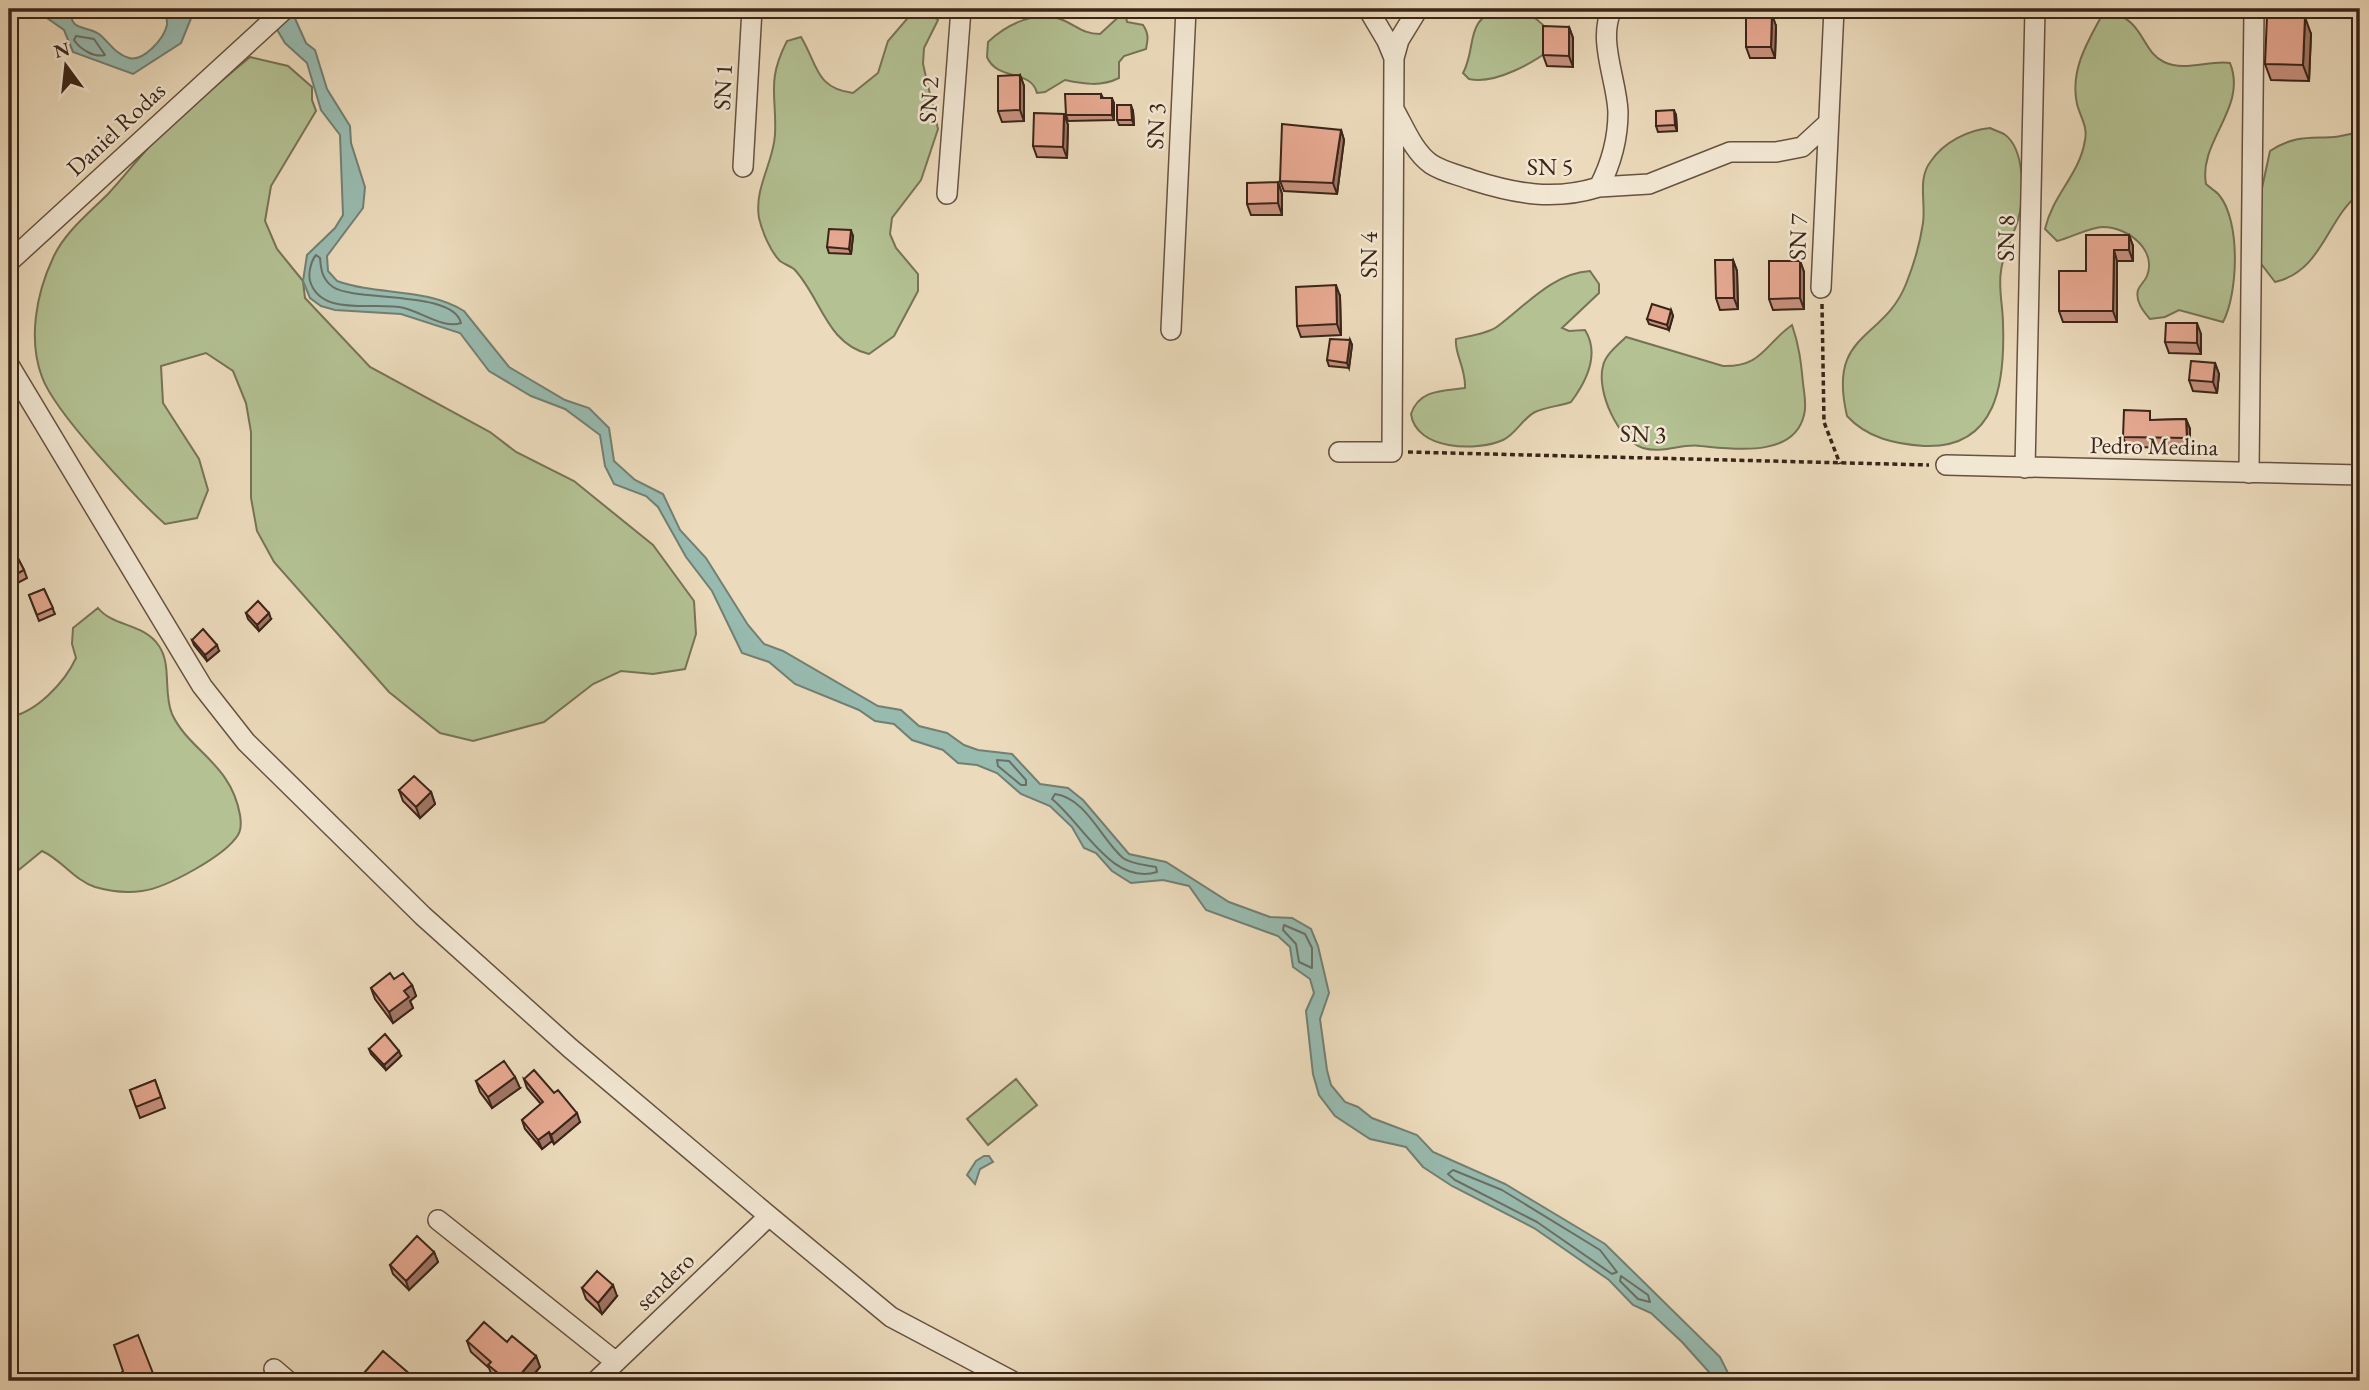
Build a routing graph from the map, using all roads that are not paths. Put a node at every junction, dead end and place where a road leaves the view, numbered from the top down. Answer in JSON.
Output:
{"nodes":[{"id":1,"x":285,"y":9,"type":"edge"},
{"id":2,"x":752,"y":9,"type":"edge"},
{"id":3,"x":961,"y":9,"type":"edge"},
{"id":4,"x":1186,"y":9,"type":"edge"},
{"id":5,"x":1368,"y":9,"type":"edge"},
{"id":6,"x":1418,"y":9,"type":"edge"},
{"id":7,"x":1612,"y":9,"type":"edge"},
{"id":8,"x":1834,"y":9,"type":"edge"},
{"id":9,"x":2035,"y":9,"type":"edge"},
{"id":10,"x":2255,"y":9,"type":"edge"},
{"id":11,"x":1394,"y":58,"type":"junction"},
{"id":12,"x":1394,"y":108,"type":"junction"},
{"id":13,"x":1827,"y":124,"type":"junction"},
{"id":14,"x":743,"y":167,"type":"dead end"},
{"id":15,"x":1599,"y":187,"type":"junction"},
{"id":16,"x":947,"y":194,"type":"dead end"},
{"id":17,"x":9,"y":261,"type":"edge"},
{"id":18,"x":1821,"y":288,"type":"road end"},
{"id":19,"x":1171,"y":330,"type":"dead end"},
{"id":20,"x":9,"y":365,"type":"edge"},
{"id":21,"x":1339,"y":452,"type":"dead end"},
{"id":22,"x":1946,"y":465,"type":"road end"},
{"id":23,"x":2025,"y":468,"type":"junction"},
{"id":24,"x":2249,"y":473,"type":"junction"},
{"id":25,"x":2360,"y":475,"type":"edge"},
{"id":26,"x":769,"y":1216,"type":"junction"},
{"id":27,"x":438,"y":1220,"type":"dead end"},
{"id":28,"x":617,"y":1362,"type":"junction"},
{"id":29,"x":596,"y":1381,"type":"edge"},
{"id":30,"x":1012,"y":1381,"type":"edge"}],
"edges":[{"from":1,"to":17,"type":"street","name":"Daniel Rodas"},
{"from":2,"to":14,"type":"street","name":"SN 1"},
{"from":3,"to":16,"type":"street","name":"SN 2"},
{"from":4,"to":19,"type":"street","name":"SN 3"},
{"from":5,"to":11,"type":"street","name":"SN 4"},
{"from":6,"to":11,"type":"street","name":"SN 4"},
{"from":7,"to":15,"type":"street","name":"SN 5"},
{"from":8,"to":13,"type":"street","name":"SN 7"},
{"from":9,"to":23,"type":"street","name":"SN 8"},
{"from":10,"to":24,"type":"street"},
{"from":11,"to":12,"type":"street","name":"SN 4"},
{"from":12,"to":15,"type":"street","name":"SN 5"},
{"from":12,"to":21,"type":"street","name":"SN 4"},
{"from":13,"to":15,"type":"street"},
{"from":13,"to":18,"type":"street","name":"SN 7"},
{"from":20,"to":26,"type":"street"},
{"from":22,"to":23,"type":"street","name":"Pedro Medina"},
{"from":23,"to":24,"type":"street","name":"Pedro Medina"},
{"from":24,"to":25,"type":"street","name":"Pedro Medina"},
{"from":26,"to":28,"type":"street","name":"sendero"},
{"from":26,"to":30,"type":"street"},
{"from":27,"to":28,"type":"street"},
{"from":28,"to":29,"type":"street","name":"sendero"}]}
